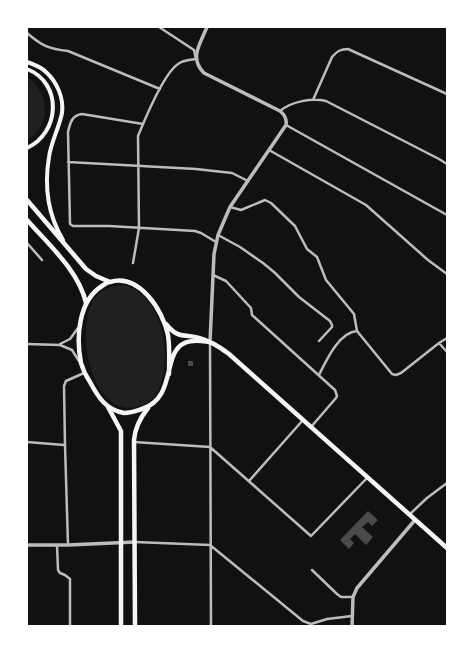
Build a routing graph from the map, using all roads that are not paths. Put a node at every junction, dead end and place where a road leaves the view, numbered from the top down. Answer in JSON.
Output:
{"nodes":[{"id":1,"x":159,"y":27,"type":"edge"},
{"id":2,"x":207,"y":27,"type":"edge"},
{"id":3,"x":27,"y":33,"type":"edge"},
{"id":4,"x":196,"y":59,"type":"junction"},
{"id":5,"x":27,"y":62,"type":"edge"},
{"id":6,"x":27,"y":69,"type":"edge"},
{"id":7,"x":160,"y":89,"type":"junction"},
{"id":8,"x":447,"y":94,"type":"edge"},
{"id":9,"x":313,"y":100,"type":"junction"},
{"id":10,"x":280,"y":111,"type":"junction"},
{"id":11,"x":143,"y":124,"type":"junction"},
{"id":12,"x":286,"y":125,"type":"junction"},
{"id":13,"x":27,"y":148,"type":"edge"},
{"id":14,"x":269,"y":150,"type":"junction"},
{"id":15,"x":68,"y":162,"type":"junction"},
{"id":16,"x":447,"y":164,"type":"edge"},
{"id":17,"x":138,"y":166,"type":"junction"},
{"id":18,"x":248,"y":181,"type":"junction"},
{"id":19,"x":27,"y":200,"type":"edge"},
{"id":20,"x":230,"y":207,"type":"junction"},
{"id":21,"x":447,"y":215,"type":"edge"},
{"id":22,"x":27,"y":220,"type":"edge"},
{"id":23,"x":139,"y":228,"type":"junction"},
{"id":24,"x":218,"y":235,"type":"junction"},
{"id":25,"x":216,"y":242,"type":"junction"},
{"id":26,"x":27,"y":243,"type":"edge"},
{"id":27,"x":71,"y":252,"type":"junction"},
{"id":28,"x":42,"y":260,"type":"dead end"},
{"id":29,"x":132,"y":263,"type":"dead end"},
{"id":30,"x":447,"y":274,"type":"edge"},
{"id":31,"x":213,"y":275,"type":"junction"},
{"id":32,"x":110,"y":282,"type":"junction"},
{"id":33,"x":86,"y":303,"type":"junction"},
{"id":34,"x":81,"y":321,"type":"junction"},
{"id":35,"x":164,"y":322,"type":"junction"},
{"id":36,"x":357,"y":331,"type":"junction"},
{"id":37,"x":447,"y":338,"type":"edge"},
{"id":38,"x":319,"y":340,"type":"dead end"},
{"id":39,"x":210,"y":342,"type":"junction"},
{"id":40,"x":440,"y":343,"type":"junction"},
{"id":41,"x":27,"y":344,"type":"edge"},
{"id":42,"x":60,"y":345,"type":"junction"},
{"id":43,"x":447,"y":352,"type":"edge"},
{"id":44,"x":81,"y":364,"type":"junction"},
{"id":45,"x":84,"y":373,"type":"junction"},
{"id":46,"x":169,"y":374,"type":"junction"},
{"id":47,"x":318,"y":375,"type":"junction"},
{"id":48,"x":108,"y":407,"type":"junction"},
{"id":49,"x":148,"y":407,"type":"junction"},
{"id":50,"x":303,"y":420,"type":"junction"},
{"id":51,"x":311,"y":428,"type":"junction"},
{"id":52,"x":27,"y":442,"type":"edge"},
{"id":53,"x":134,"y":442,"type":"junction"},
{"id":54,"x":64,"y":445,"type":"junction"},
{"id":55,"x":210,"y":447,"type":"junction"},
{"id":56,"x":367,"y":478,"type":"junction"},
{"id":57,"x":249,"y":481,"type":"junction"},
{"id":58,"x":447,"y":483,"type":"edge"},
{"id":59,"x":409,"y":515,"type":"junction"},
{"id":60,"x":415,"y":520,"type":"junction"},
{"id":61,"x":135,"y":542,"type":"junction"},
{"id":62,"x":121,"y":543,"type":"junction"},
{"id":63,"x":27,"y":545,"type":"edge"},
{"id":64,"x":57,"y":545,"type":"junction"},
{"id":65,"x":68,"y":545,"type":"junction"},
{"id":66,"x":210,"y":545,"type":"junction"},
{"id":67,"x":447,"y":548,"type":"edge"},
{"id":68,"x":312,"y":570,"type":"dead end"},
{"id":69,"x":353,"y":596,"type":"junction"},
{"id":70,"x":352,"y":616,"type":"junction"},
{"id":71,"x":70,"y":626,"type":"edge"},
{"id":72,"x":122,"y":626,"type":"edge"},
{"id":73,"x":135,"y":626,"type":"edge"},
{"id":74,"x":211,"y":626,"type":"edge"},
{"id":75,"x":352,"y":626,"type":"edge"}],
"edges":[{"from":1,"to":4,"type":"street"},
{"from":2,"to":4,"type":"street"},
{"from":3,"to":7,"type":"street"},
{"from":4,"to":7,"type":"street"},
{"from":4,"to":10,"type":"street"},
{"from":5,"to":27,"type":"main road"},
{"from":6,"to":13,"type":"main road"},
{"from":7,"to":11,"type":"street"},
{"from":8,"to":9,"type":"street"},
{"from":9,"to":10,"type":"street"},
{"from":9,"to":16,"type":"street"},
{"from":10,"to":12,"type":"street"},
{"from":11,"to":15,"type":"street"},
{"from":11,"to":17,"type":"street"},
{"from":12,"to":14,"type":"street"},
{"from":12,"to":21,"type":"street"},
{"from":14,"to":18,"type":"street"},
{"from":14,"to":30,"type":"street"},
{"from":15,"to":17,"type":"street"},
{"from":15,"to":23,"type":"street"},
{"from":17,"to":18,"type":"street"},
{"from":17,"to":23,"type":"street"},
{"from":18,"to":20,"type":"street"},
{"from":19,"to":27,"type":"highway"},
{"from":20,"to":24,"type":"street"},
{"from":20,"to":36,"type":"street"},
{"from":22,"to":33,"type":"highway"},
{"from":23,"to":25,"type":"street"},
{"from":23,"to":29,"type":"street"},
{"from":24,"to":25,"type":"street"},
{"from":24,"to":38,"type":"street"},
{"from":25,"to":31,"type":"street"},
{"from":26,"to":28,"type":"street"},
{"from":27,"to":32,"type":"highway"},
{"from":31,"to":39,"type":"street"},
{"from":31,"to":47,"type":"street"},
{"from":32,"to":33,"type":"highway"},
{"from":32,"to":35,"type":"highway"},
{"from":33,"to":34,"type":"highway"},
{"from":34,"to":42,"type":"street"},
{"from":34,"to":44,"type":"highway"},
{"from":35,"to":39,"type":"highway"},
{"from":35,"to":46,"type":"highway"},
{"from":36,"to":40,"type":"street"},
{"from":36,"to":47,"type":"street"},
{"from":37,"to":40,"type":"street"},
{"from":39,"to":46,"type":"highway"},
{"from":39,"to":50,"type":"highway"},
{"from":39,"to":55,"type":"street"},
{"from":40,"to":43,"type":"street"},
{"from":41,"to":42,"type":"street"},
{"from":42,"to":44,"type":"street"},
{"from":44,"to":45,"type":"highway"},
{"from":45,"to":48,"type":"highway"},
{"from":45,"to":54,"type":"street"},
{"from":46,"to":49,"type":"highway"},
{"from":47,"to":51,"type":"street"},
{"from":48,"to":49,"type":"highway"},
{"from":48,"to":62,"type":"highway"},
{"from":49,"to":53,"type":"highway"},
{"from":50,"to":51,"type":"highway"},
{"from":50,"to":57,"type":"street"},
{"from":51,"to":56,"type":"highway"},
{"from":52,"to":54,"type":"street"},
{"from":53,"to":55,"type":"street"},
{"from":53,"to":61,"type":"highway"},
{"from":54,"to":65,"type":"street"},
{"from":55,"to":57,"type":"street"},
{"from":55,"to":66,"type":"street"},
{"from":56,"to":57,"type":"street"},
{"from":56,"to":59,"type":"highway"},
{"from":58,"to":59,"type":"street"},
{"from":59,"to":60,"type":"highway"},
{"from":60,"to":67,"type":"highway"},
{"from":60,"to":69,"type":"street"},
{"from":61,"to":62,"type":"street"},
{"from":61,"to":66,"type":"street"},
{"from":61,"to":73,"type":"highway"},
{"from":62,"to":65,"type":"street"},
{"from":62,"to":72,"type":"highway"},
{"from":63,"to":64,"type":"street"},
{"from":64,"to":65,"type":"street"},
{"from":64,"to":71,"type":"street"},
{"from":66,"to":70,"type":"street"},
{"from":66,"to":74,"type":"street"},
{"from":68,"to":69,"type":"street"},
{"from":69,"to":70,"type":"street"},
{"from":70,"to":75,"type":"street"}]}
